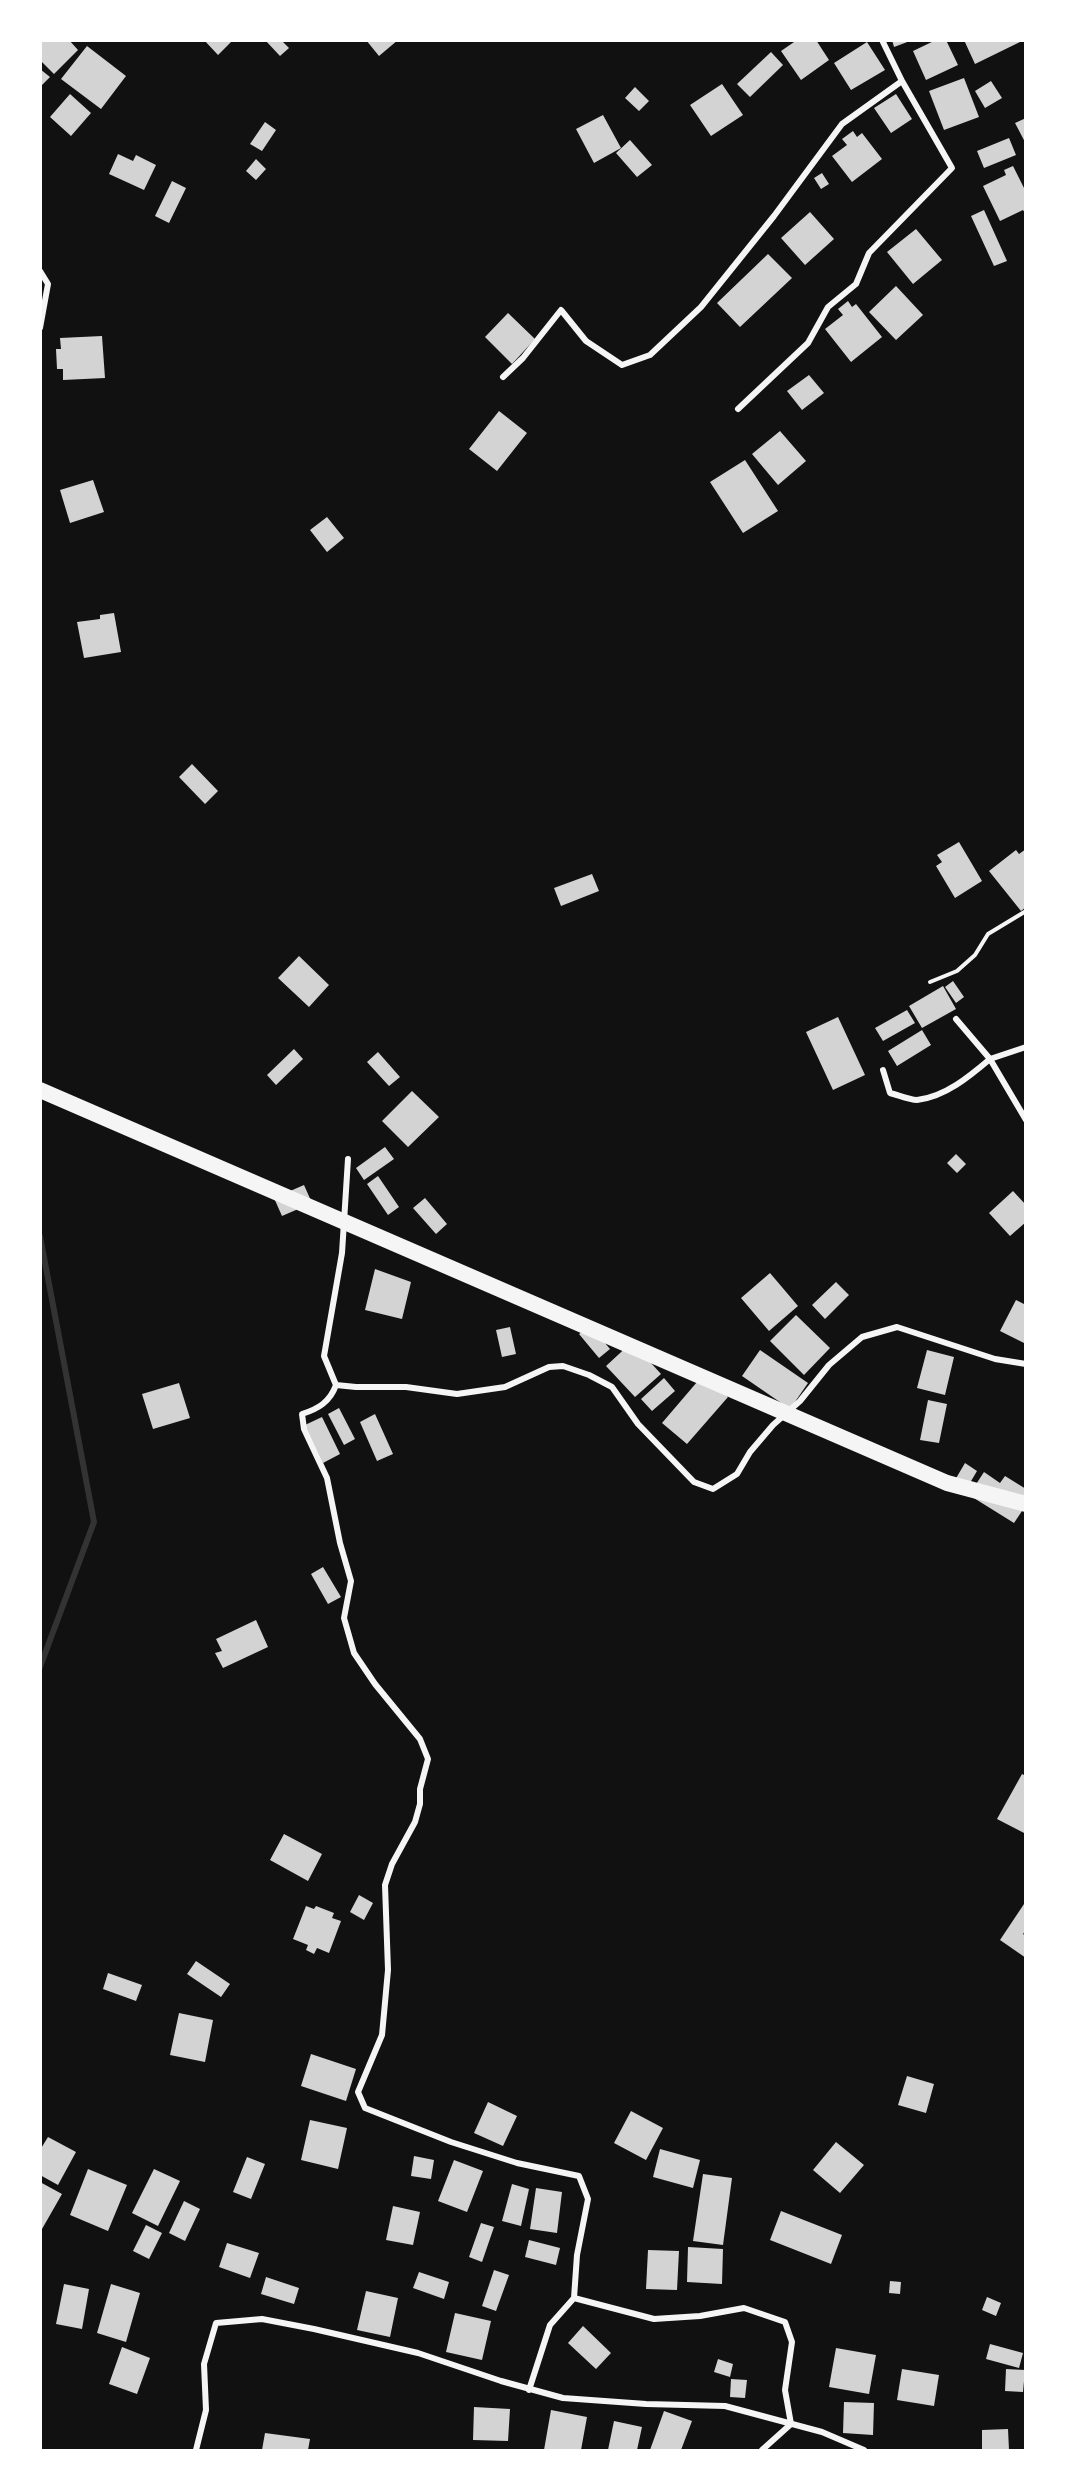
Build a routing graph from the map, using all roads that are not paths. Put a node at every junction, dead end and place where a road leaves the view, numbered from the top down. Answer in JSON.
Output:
{"nodes":[{"id":1,"x":882,"y":40,"type":"edge"},
{"id":2,"x":902,"y":81,"type":"junction"},
{"id":3,"x":40,"y":271,"type":"edge"},
{"id":4,"x":40,"y":328,"type":"edge"},
{"id":5,"x":503,"y":377,"type":"dead end"},
{"id":6,"x":738,"y":409,"type":"dead end"},
{"id":7,"x":956,"y":1019,"type":"dead end"},
{"id":8,"x":1026,"y":1047,"type":"edge"},
{"id":9,"x":990,"y":1059,"type":"junction"},
{"id":10,"x":882,"y":1070,"type":"dead end"},
{"id":11,"x":40,"y":1090,"type":"edge"},
{"id":12,"x":1026,"y":1120,"type":"edge"},
{"id":13,"x":348,"y":1159,"type":"dead end"},
{"id":14,"x":1026,"y":1364,"type":"edge"},
{"id":15,"x":336,"y":1385,"type":"junction"},
{"id":16,"x":1026,"y":1504,"type":"edge"},
{"id":17,"x":574,"y":2298,"type":"junction"},
{"id":18,"x":529,"y":2390,"type":"junction"},
{"id":19,"x":791,"y":2424,"type":"junction"},
{"id":20,"x":196,"y":2451,"type":"edge"},
{"id":21,"x":762,"y":2451,"type":"edge"},
{"id":22,"x":864,"y":2451,"type":"edge"}],
"edges":[{"from":1,"to":2,"type":"street"},
{"from":2,"to":5,"type":"street"},
{"from":2,"to":6,"type":"street"},
{"from":3,"to":4,"type":"street"},
{"from":7,"to":9,"type":"street"},
{"from":8,"to":9,"type":"street"},
{"from":9,"to":10,"type":"street"},
{"from":9,"to":12,"type":"street"},
{"from":11,"to":16,"type":"highway"},
{"from":13,"to":15,"type":"street"},
{"from":14,"to":15,"type":"street"},
{"from":15,"to":17,"type":"street"},
{"from":17,"to":18,"type":"street"},
{"from":17,"to":19,"type":"street"},
{"from":18,"to":19,"type":"street"},
{"from":18,"to":20,"type":"street"},
{"from":19,"to":21,"type":"street"},
{"from":19,"to":22,"type":"street"}]}
